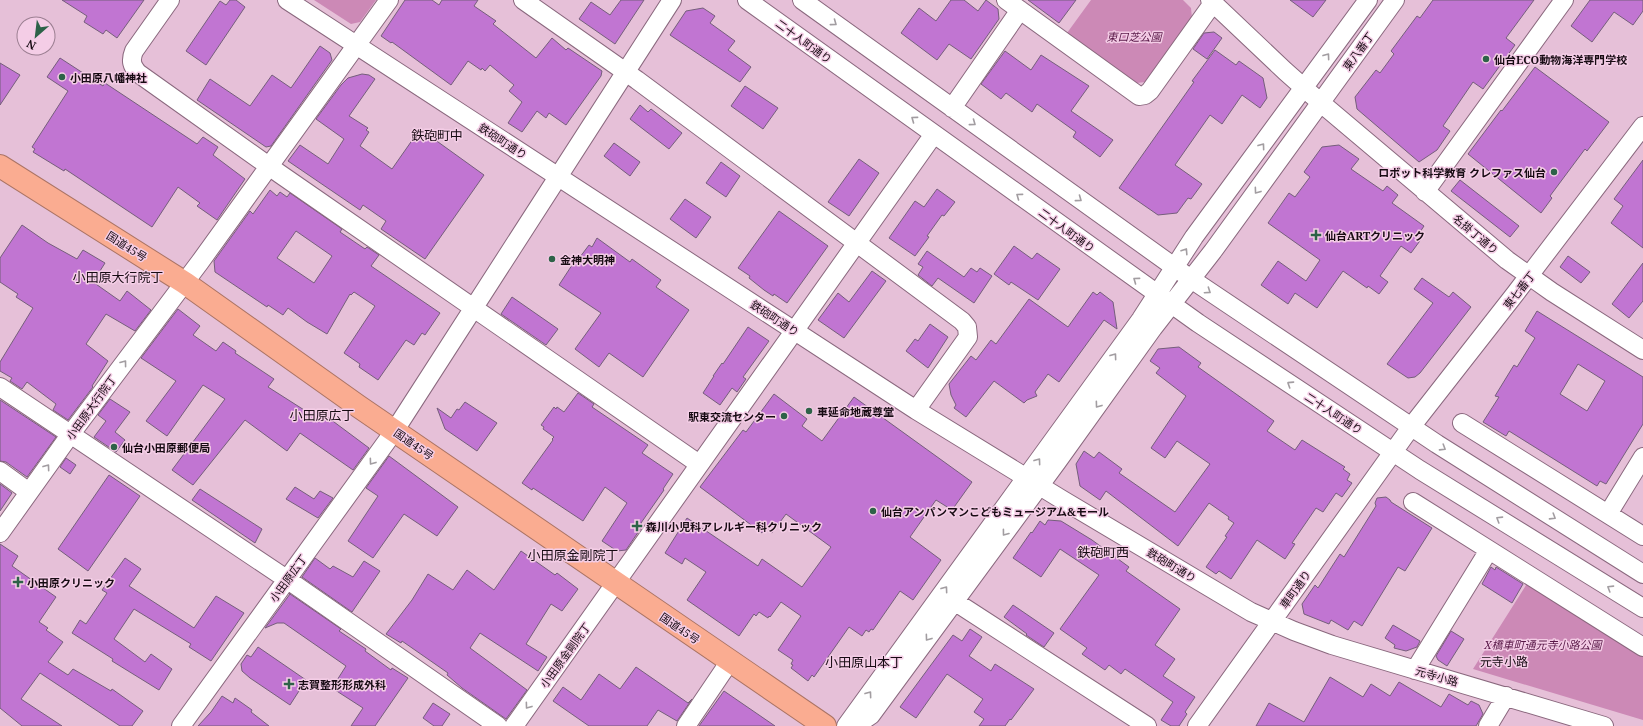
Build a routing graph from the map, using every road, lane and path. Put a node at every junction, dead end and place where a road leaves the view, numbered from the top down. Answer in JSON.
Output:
{"nodes":[{"id":1,"x":170,"y":0,"type":"edge"},
{"id":2,"x":287,"y":0,"type":"edge"},
{"id":3,"x":389,"y":0,"type":"edge"},
{"id":4,"x":522,"y":0,"type":"edge"},
{"id":5,"x":672,"y":0,"type":"edge"},
{"id":6,"x":747,"y":0,"type":"edge"},
{"id":7,"x":802,"y":0,"type":"edge"},
{"id":8,"x":1006,"y":0,"type":"edge"},
{"id":9,"x":1368,"y":0,"type":"edge"},
{"id":10,"x":1395,"y":0,"type":"edge"},
{"id":11,"x":1564,"y":0,"type":"edge"},
{"id":12,"x":1212,"y":2,"type":"edge"},
{"id":13,"x":1020,"y":10,"type":"junction"},
{"id":14,"x":356,"y":45,"type":"junction"},
{"id":15,"x":626,"y":72,"type":"junction"},
{"id":16,"x":1304,"y":88,"type":"junction"},
{"id":17,"x":1321,"y":103,"type":"junction"},
{"id":18,"x":952,"y":108,"type":"junction"},
{"id":19,"x":1643,"y":126,"type":"edge"},
{"id":20,"x":934,"y":134,"type":"junction"},
{"id":21,"x":0,"y":166,"type":"edge"},
{"id":22,"x":269,"y":166,"type":"junction"},
{"id":23,"x":557,"y":177,"type":"junction"},
{"id":24,"x":1425,"y":192,"type":"junction"},
{"id":25,"x":857,"y":242,"type":"junction"},
{"id":26,"x":1174,"y":268,"type":"junction"},
{"id":27,"x":1530,"y":276,"type":"junction"},
{"id":28,"x":1191,"y":279,"type":"junction"},
{"id":29,"x":185,"y":283,"type":"junction"},
{"id":30,"x":1164,"y":300,"type":"junction"},
{"id":31,"x":473,"y":307,"type":"junction"},
{"id":32,"x":794,"y":331,"type":"junction"},
{"id":33,"x":1643,"y":350,"type":"edge"},
{"id":34,"x":0,"y":388,"type":"edge"},
{"id":35,"x":916,"y":410,"type":"junction"},
{"id":36,"x":1462,"y":424,"type":"dead end"},
{"id":37,"x":1411,"y":427,"type":"junction"},
{"id":38,"x":395,"y":430,"type":"junction"},
{"id":39,"x":70,"y":435,"type":"junction"},
{"id":40,"x":1393,"y":452,"type":"junction"},
{"id":41,"x":1643,"y":457,"type":"edge"},
{"id":42,"x":699,"y":464,"type":"junction"},
{"id":43,"x":0,"y":471,"type":"edge"},
{"id":44,"x":1032,"y":482,"type":"junction"},
{"id":45,"x":29,"y":492,"type":"junction"},
{"id":46,"x":1413,"y":502,"type":"dead end"},
{"id":47,"x":1608,"y":514,"type":"junction"},
{"id":48,"x":0,"y":533,"type":"edge"},
{"id":49,"x":1643,"y":536,"type":"edge"},
{"id":50,"x":1489,"y":550,"type":"junction"},
{"id":51,"x":1643,"y":574,"type":"edge"},
{"id":52,"x":288,"y":580,"type":"junction"},
{"id":53,"x":616,"y":583,"type":"junction"},
{"id":54,"x":954,"y":601,"type":"junction"},
{"id":55,"x":1643,"y":608,"type":"edge"},
{"id":56,"x":1271,"y":621,"type":"junction"},
{"id":57,"x":1643,"y":646,"type":"edge"},
{"id":58,"x":730,"y":661,"type":"junction"},
{"id":59,"x":1415,"y":670,"type":"junction"},
{"id":60,"x":1506,"y":696,"type":"junction"},
{"id":61,"x":181,"y":726,"type":"edge"},
{"id":62,"x":498,"y":726,"type":"edge"},
{"id":63,"x":514,"y":726,"type":"edge"},
{"id":64,"x":686,"y":726,"type":"edge"},
{"id":65,"x":825,"y":726,"type":"edge"},
{"id":66,"x":846,"y":726,"type":"edge"},
{"id":67,"x":855,"y":726,"type":"edge"},
{"id":68,"x":1147,"y":726,"type":"edge"},
{"id":69,"x":1197,"y":726,"type":"edge"},
{"id":70,"x":1488,"y":726,"type":"edge"},
{"id":71,"x":1604,"y":726,"type":"edge"}],
"edges":[{"from":1,"to":22,"type":"street"},
{"from":2,"to":14,"type":"street","name":"鉄砲町通り"},
{"from":3,"to":14,"type":"street","name":"小田原大行院丁"},
{"from":4,"to":15,"type":"street"},
{"from":5,"to":15,"type":"street","name":"小田原広丁"},
{"from":20,"to":6,"type":"street","name":"二十人町通り","one_way":true},
{"from":7,"to":18,"type":"street","one_way":true},
{"from":8,"to":13,"type":"street"},
{"from":16,"to":9,"type":"street","name":"東八番丁","one_way":true},
{"from":10,"to":17,"type":"street","name":"東八番丁"},
{"from":11,"to":24,"type":"street"},
{"from":12,"to":13,"type":"street"},
{"from":12,"to":16,"type":"street","name":"名掛丁通り"},
{"from":13,"to":18,"type":"street"},
{"from":14,"to":22,"type":"street","name":"小田原大行院丁"},
{"from":14,"to":23,"type":"street","name":"鉄砲町通り"},
{"from":15,"to":23,"type":"street","name":"小田原広丁"},
{"from":15,"to":25,"type":"street"},
{"from":16,"to":17,"type":"street","name":"名掛丁通り"},
{"from":26,"to":16,"type":"street","name":"東八番丁","one_way":true},
{"from":17,"to":24,"type":"street","name":"名掛丁通り"},
{"from":17,"to":28,"type":"street","name":"東八番丁","one_way":true},
{"from":18,"to":26,"type":"street","one_way":true},
{"from":19,"to":27,"type":"street","name":"東七番丁"},
{"from":20,"to":25,"type":"street","name":"小田原金剛院丁"},
{"from":30,"to":20,"type":"street","name":"二十人町通り","one_way":true},
{"from":21,"to":29,"type":"highway","name":"国道45号"},
{"from":22,"to":29,"type":"street","name":"小田原大行院丁"},
{"from":22,"to":31,"type":"street"},
{"from":23,"to":31,"type":"street","name":"小田原広丁"},
{"from":23,"to":32,"type":"street","name":"鉄砲町通り"},
{"from":24,"to":27,"type":"street","name":"名掛丁通り"},
{"from":25,"to":32,"type":"street","name":"小田原金剛院丁"},
{"from":25,"to":35,"type":"street"},
{"from":26,"to":28,"type":"street"},
{"from":26,"to":30,"type":"street","name":"東八番丁"},
{"from":27,"to":33,"type":"street","name":"名掛丁通り"},
{"from":27,"to":37,"type":"street","name":"東七番丁"},
{"from":28,"to":30,"type":"street","name":"東八番丁"},
{"from":28,"to":37,"type":"street","one_way":true},
{"from":29,"to":38,"type":"highway","name":"国道45号"},
{"from":39,"to":29,"type":"street","name":"小田原大行院丁","one_way":true},
{"from":40,"to":30,"type":"street","name":"二十人町通り","one_way":true},
{"from":30,"to":44,"type":"street"},
{"from":31,"to":38,"type":"street","name":"小田原広丁"},
{"from":31,"to":42,"type":"street"},
{"from":32,"to":35,"type":"street","name":"鉄砲町通り"},
{"from":32,"to":42,"type":"street","name":"小田原金剛院丁"},
{"from":34,"to":39,"type":"street"},
{"from":35,"to":44,"type":"street","name":"鉄砲町通り"},
{"from":36,"to":47,"type":"street"},
{"from":37,"to":40,"type":"street","name":"東七番丁"},
{"from":37,"to":51,"type":"street","one_way":true},
{"from":38,"to":52,"type":"street","name":"小田原広丁","one_way":true},
{"from":38,"to":53,"type":"highway","name":"国道45号"},
{"from":45,"to":39,"type":"street","name":"小田原大行院丁","one_way":true},
{"from":39,"to":52,"type":"street"},
{"from":55,"to":40,"type":"street","name":"二十人町通り","one_way":true},
{"from":40,"to":56,"type":"street","name":"車町通り"},
{"from":41,"to":47,"type":"street"},
{"from":42,"to":53,"type":"street","name":"小田原金剛院丁"},
{"from":43,"to":45,"type":"street"},
{"from":44,"to":54,"type":"street","one_way":true},
{"from":44,"to":56,"type":"street","name":"鉄砲町通り"},
{"from":66,"to":44,"type":"street","one_way":true},
{"from":45,"to":48,"type":"street","name":"小田原大行院丁"},
{"from":46,"to":50,"type":"street"},
{"from":47,"to":49,"type":"street"},
{"from":50,"to":57,"type":"street"},
{"from":50,"to":59,"type":"street"},
{"from":52,"to":61,"type":"street","name":"小田原広丁"},
{"from":52,"to":62,"type":"street"},
{"from":53,"to":58,"type":"highway","name":"国道45号"},
{"from":53,"to":63,"type":"street","name":"小田原金剛院丁","one_way":true},
{"from":54,"to":67,"type":"street","one_way":true},
{"from":54,"to":68,"type":"street"},
{"from":56,"to":59,"type":"street","name":"元寺小路"},
{"from":56,"to":69,"type":"street","name":"車町通り"},
{"from":58,"to":64,"type":"street"},
{"from":58,"to":65,"type":"highway","name":"国道45号"},
{"from":59,"to":60,"type":"street","name":"元寺小路"},
{"from":60,"to":70,"type":"street"},
{"from":60,"to":71,"type":"street","name":"元寺小路"}]}
